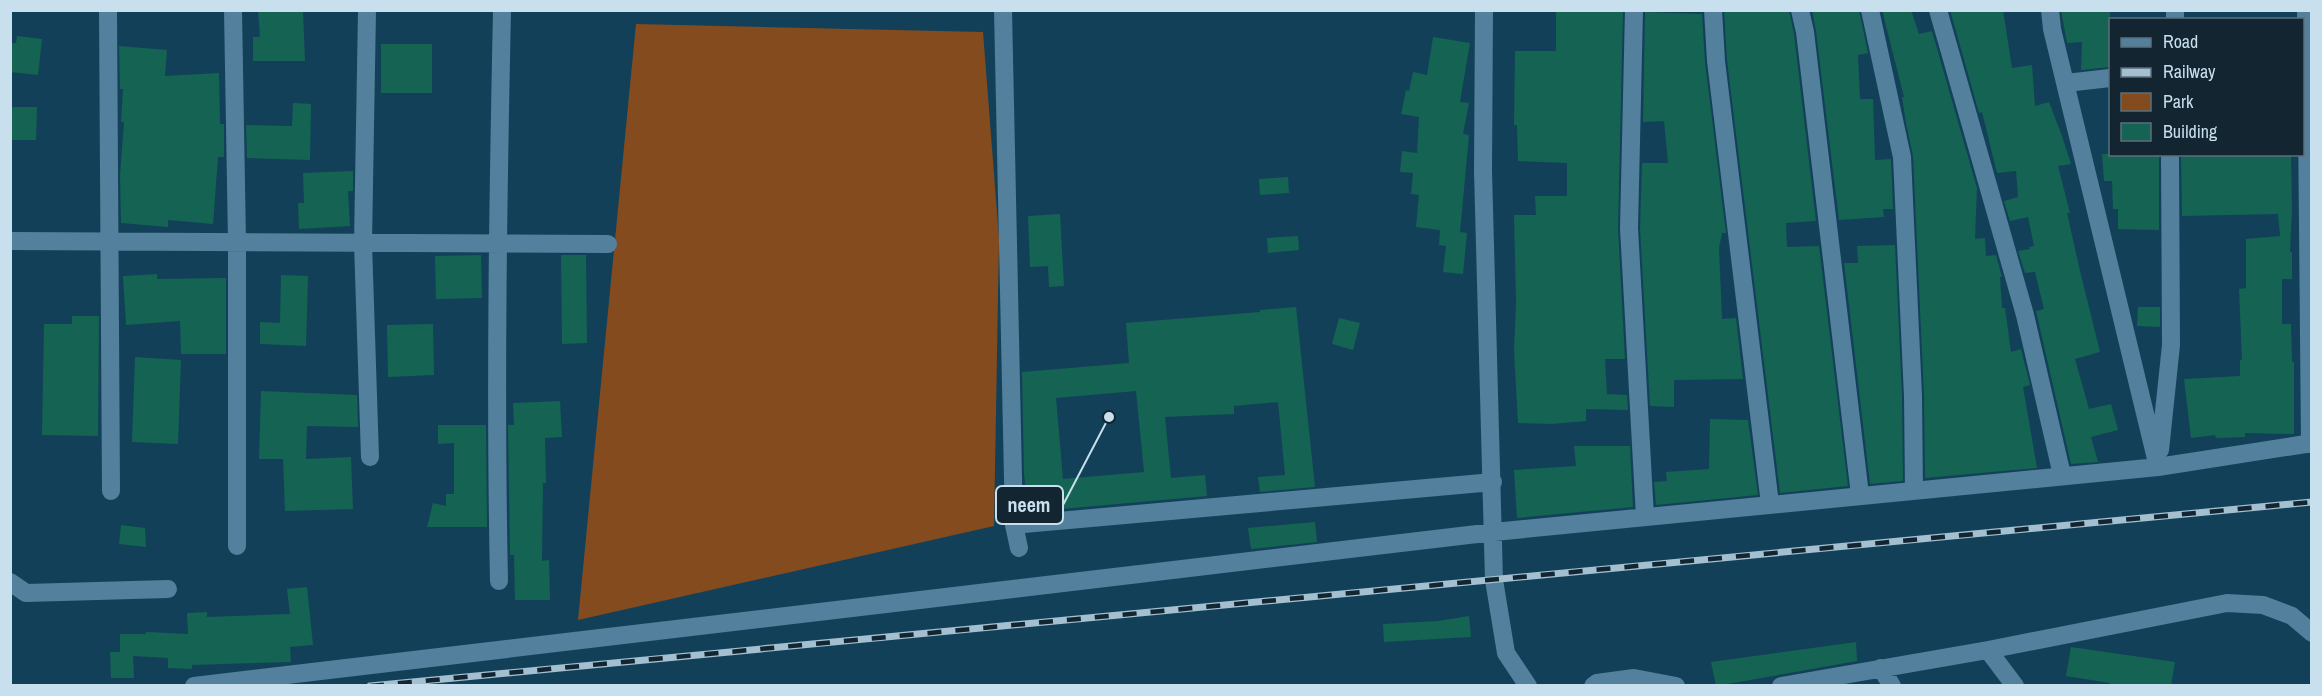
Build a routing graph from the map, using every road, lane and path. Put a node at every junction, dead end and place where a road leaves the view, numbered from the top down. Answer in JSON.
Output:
{"nodes":[{"id":1,"x":108,"y":10,"type":"edge"},
{"id":2,"x":233,"y":10,"type":"edge"},
{"id":3,"x":367,"y":10,"type":"edge"},
{"id":4,"x":502,"y":10,"type":"edge"},
{"id":5,"x":1003,"y":10,"type":"edge"},
{"id":6,"x":1484,"y":10,"type":"edge"},
{"id":7,"x":1634,"y":10,"type":"edge"},
{"id":8,"x":1713,"y":10,"type":"edge"},
{"id":9,"x":1800,"y":10,"type":"edge"},
{"id":10,"x":1870,"y":10,"type":"edge"},
{"id":11,"x":1938,"y":10,"type":"edge"},
{"id":12,"x":2050,"y":10,"type":"edge"},
{"id":13,"x":2306,"y":10,"type":"edge"},
{"id":14,"x":2307,"y":60,"type":"edge"},
{"id":15,"x":2109,"y":78,"type":"edge"},
{"id":16,"x":2066,"y":83,"type":"junction"},
{"id":17,"x":2170,"y":156,"type":"edge"},
{"id":18,"x":2310,"y":239,"type":"edge"},
{"id":19,"x":10,"y":241,"type":"edge"},
{"id":20,"x":111,"y":241,"type":"junction"},
{"id":21,"x":237,"y":242,"type":"junction"},
{"id":22,"x":363,"y":243,"type":"junction"},
{"id":23,"x":498,"y":243,"type":"junction"},
{"id":24,"x":608,"y":244,"type":"dead end"},
{"id":25,"x":2311,"y":443,"type":"edge"},
{"id":26,"x":370,"y":457,"type":"dead end"},
{"id":27,"x":2158,"y":467,"type":"junction"},
{"id":28,"x":2062,"y":475,"type":"junction"},
{"id":29,"x":1493,"y":482,"type":"junction"},
{"id":30,"x":1914,"y":490,"type":"junction"},
{"id":31,"x":111,"y":491,"type":"dead end"},
{"id":32,"x":1860,"y":495,"type":"junction"},
{"id":33,"x":1770,"y":504,"type":"junction"},
{"id":34,"x":1645,"y":517,"type":"junction"},
{"id":35,"x":1014,"y":525,"type":"junction"},
{"id":36,"x":1494,"y":532,"type":"junction"},
{"id":37,"x":237,"y":546,"type":"dead end"},
{"id":38,"x":1019,"y":548,"type":"dead end"},
{"id":39,"x":499,"y":581,"type":"dead end"},
{"id":40,"x":10,"y":582,"type":"edge"},
{"id":41,"x":168,"y":589,"type":"dead end"},
{"id":42,"x":2312,"y":633,"type":"edge"},
{"id":43,"x":1988,"y":650,"type":"junction"},
{"id":44,"x":1881,"y":668,"type":"junction"},
{"id":45,"x":194,"y":686,"type":"edge"},
{"id":46,"x":1528,"y":686,"type":"edge"},
{"id":47,"x":1593,"y":686,"type":"edge"},
{"id":48,"x":1676,"y":686,"type":"edge"},
{"id":49,"x":1781,"y":686,"type":"edge"},
{"id":50,"x":1892,"y":686,"type":"edge"},
{"id":51,"x":2015,"y":686,"type":"edge"}],
"edges":[{"from":1,"to":20,"type":"street"},
{"from":2,"to":21,"type":"street"},
{"from":3,"to":22,"type":"street"},
{"from":4,"to":23,"type":"street"},
{"from":5,"to":35,"type":"street"},
{"from":6,"to":29,"type":"street"},
{"from":7,"to":34,"type":"street"},
{"from":8,"to":33,"type":"street"},
{"from":9,"to":32,"type":"street"},
{"from":10,"to":30,"type":"street"},
{"from":11,"to":28,"type":"street"},
{"from":12,"to":16,"type":"street"},
{"from":13,"to":14,"type":"street"},
{"from":14,"to":18,"type":"street"},
{"from":15,"to":16,"type":"street"},
{"from":16,"to":27,"type":"street"},
{"from":17,"to":27,"type":"street"},
{"from":18,"to":25,"type":"street"},
{"from":19,"to":20,"type":"street"},
{"from":20,"to":21,"type":"street"},
{"from":20,"to":31,"type":"street"},
{"from":21,"to":22,"type":"street"},
{"from":21,"to":37,"type":"street"},
{"from":22,"to":23,"type":"street"},
{"from":22,"to":26,"type":"street"},
{"from":23,"to":24,"type":"street"},
{"from":23,"to":39,"type":"street"},
{"from":25,"to":27,"type":"street"},
{"from":27,"to":28,"type":"street"},
{"from":28,"to":30,"type":"street"},
{"from":29,"to":35,"type":"street"},
{"from":29,"to":36,"type":"street"},
{"from":30,"to":32,"type":"street"},
{"from":32,"to":33,"type":"street"},
{"from":33,"to":34,"type":"street"},
{"from":34,"to":36,"type":"street"},
{"from":35,"to":38,"type":"street"},
{"from":36,"to":45,"type":"street"},
{"from":36,"to":46,"type":"street"},
{"from":40,"to":41,"type":"street"},
{"from":42,"to":43,"type":"street"},
{"from":43,"to":44,"type":"street"},
{"from":43,"to":51,"type":"street"},
{"from":44,"to":49,"type":"street"},
{"from":44,"to":50,"type":"street"},
{"from":47,"to":48,"type":"street"}]}
